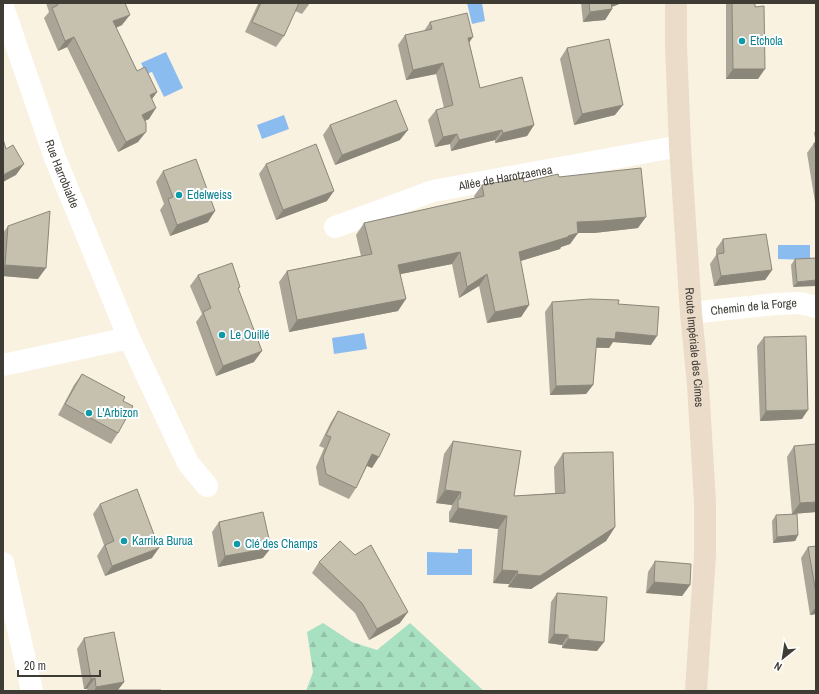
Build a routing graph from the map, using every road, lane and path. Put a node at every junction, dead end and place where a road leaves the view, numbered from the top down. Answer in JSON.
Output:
{"nodes":[{"id":1,"x":676,"y":3,"type":"edge"},
{"id":2,"x":3,"y":7,"type":"edge"},
{"id":3,"x":680,"y":146,"type":"junction"},
{"id":4,"x":336,"y":227,"type":"dead end"},
{"id":5,"x":816,"y":308,"type":"edge"},
{"id":6,"x":691,"y":313,"type":"junction"},
{"id":7,"x":129,"y":338,"type":"junction"},
{"id":8,"x":3,"y":365,"type":"edge"},
{"id":9,"x":207,"y":486,"type":"dead end"},
{"id":10,"x":3,"y":563,"type":"edge"},
{"id":11,"x":32,"y":691,"type":"edge"},
{"id":12,"x":696,"y":691,"type":"edge"}],
"edges":[{"from":1,"to":3,"type":"main road","name":"Route Impériale des Cimes"},
{"from":2,"to":7,"type":"street","name":"Rue Harrobialde"},
{"from":3,"to":4,"type":"street","name":"Allée de Harotzaenea"},
{"from":3,"to":6,"type":"main road","name":"Route Impériale des Cimes"},
{"from":5,"to":6,"type":"street","name":"Chemin de la Forge"},
{"from":6,"to":12,"type":"main road","name":"Route Impériale des Cimes"},
{"from":7,"to":8,"type":"street"},
{"from":7,"to":9,"type":"street","name":"Rue Harrobialde"},
{"from":10,"to":11,"type":"street"}]}
